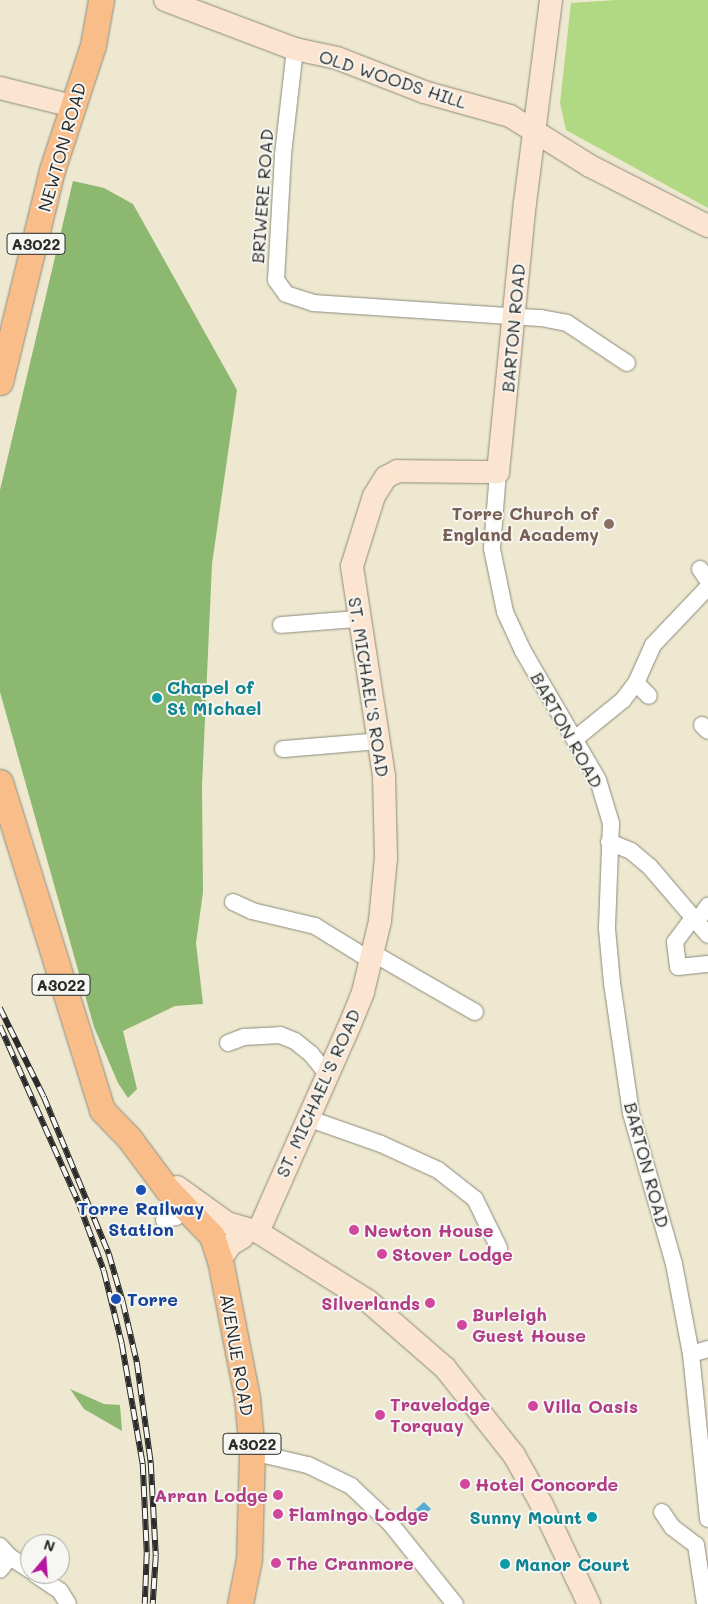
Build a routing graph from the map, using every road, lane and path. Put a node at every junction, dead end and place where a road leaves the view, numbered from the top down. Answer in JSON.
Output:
{"nodes":[{"id":1,"x":102,"y":0,"type":"edge"},
{"id":2,"x":165,"y":0,"type":"edge"},
{"id":3,"x":551,"y":0,"type":"edge"},
{"id":4,"x":295,"y":49,"type":"junction"},
{"id":5,"x":0,"y":88,"type":"edge"},
{"id":6,"x":72,"y":106,"type":"junction"},
{"id":7,"x":535,"y":130,"type":"junction"},
{"id":8,"x":708,"y":226,"type":"edge"},
{"id":9,"x":513,"y":317,"type":"junction"},
{"id":10,"x":627,"y":363,"type":"dead end"},
{"id":11,"x":0,"y":382,"type":"edge"},
{"id":12,"x":498,"y":472,"type":"junction"},
{"id":13,"x":708,"y":587,"type":"edge"},
{"id":14,"x":358,"y":619,"type":"junction"},
{"id":15,"x":281,"y":625,"type":"dead end"},
{"id":16,"x":636,"y":683,"type":"junction"},
{"id":17,"x":649,"y":696,"type":"dead end"},
{"id":18,"x":575,"y":739,"type":"junction"},
{"id":19,"x":380,"y":741,"type":"junction"},
{"id":20,"x":283,"y":749,"type":"dead end"},
{"id":21,"x":0,"y":782,"type":"edge"},
{"id":22,"x":609,"y":842,"type":"junction"},
{"id":23,"x":234,"y":902,"type":"dead end"},
{"id":24,"x":708,"y":906,"type":"edge"},
{"id":25,"x":695,"y":919,"type":"junction"},
{"id":26,"x":708,"y":935,"type":"edge"},
{"id":27,"x":370,"y":956,"type":"junction"},
{"id":28,"x":708,"y":964,"type":"edge"},
{"id":29,"x":475,"y":1012,"type":"dead end"},
{"id":30,"x":228,"y":1043,"type":"dead end"},
{"id":31,"x":328,"y":1075,"type":"junction"},
{"id":32,"x":102,"y":1110,"type":"junction"},
{"id":33,"x":310,"y":1119,"type":"junction"},
{"id":34,"x":151,"y":1166,"type":"junction"},
{"id":35,"x":185,"y":1221,"type":"junction"},
{"id":36,"x":250,"y":1235,"type":"junction"},
{"id":37,"x":499,"y":1248,"type":"dead end"},
{"id":38,"x":220,"y":1260,"type":"junction"},
{"id":39,"x":225,"y":1286,"type":"junction"},
{"id":40,"x":708,"y":1349,"type":"edge"},
{"id":41,"x":691,"y":1354,"type":"junction"},
{"id":42,"x":703,"y":1438,"type":"edge"},
{"id":43,"x":252,"y":1452,"type":"junction"},
{"id":44,"x":662,"y":1512,"type":"dead end"},
{"id":45,"x":708,"y":1520,"type":"edge"},
{"id":46,"x":5,"y":1551,"type":"edge"},
{"id":47,"x":20,"y":1562,"type":"edge"},
{"id":48,"x":0,"y":1570,"type":"edge"},
{"id":49,"x":50,"y":1584,"type":"edge"},
{"id":50,"x":68,"y":1604,"type":"edge"},
{"id":51,"x":240,"y":1604,"type":"edge"},
{"id":52,"x":455,"y":1604,"type":"edge"},
{"id":53,"x":589,"y":1604,"type":"edge"},
{"id":54,"x":705,"y":1604,"type":"edge"}],
"edges":[{"from":1,"to":6,"type":"main road","name":"NEWTON ROAD","number":"A3022"},
{"from":2,"to":4,"type":"street","name":"OLD WOODS HILL"},
{"from":3,"to":7,"type":"street","name":"BARTON ROAD"},
{"from":4,"to":7,"type":"street","name":"OLD WOODS HILL"},
{"from":4,"to":9,"type":"street","name":"BRIWERE ROAD"},
{"from":5,"to":6,"type":"street"},
{"from":6,"to":11,"type":"main road","name":"NEWTON ROAD","number":"A3022"},
{"from":7,"to":8,"type":"street","name":"OLD WOODS HILL"},
{"from":7,"to":9,"type":"street","name":"BARTON ROAD"},
{"from":9,"to":10,"type":"street","name":"BRIWERE ROAD"},
{"from":9,"to":12,"type":"street","name":"BARTON ROAD"},
{"from":12,"to":14,"type":"street","name":"ST. MICHAEL'S ROAD"},
{"from":12,"to":18,"type":"street","name":"BARTON ROAD"},
{"from":13,"to":16,"type":"street"},
{"from":14,"to":15,"type":"street"},
{"from":14,"to":19,"type":"street","name":"ST. MICHAEL'S ROAD"},
{"from":16,"to":17,"type":"street"},
{"from":16,"to":18,"type":"street"},
{"from":18,"to":22,"type":"street","name":"BARTON ROAD"},
{"from":19,"to":20,"type":"street"},
{"from":19,"to":27,"type":"street","name":"ST. MICHAEL'S ROAD"},
{"from":21,"to":32,"type":"main road","number":"A3022"},
{"from":22,"to":25,"type":"street"},
{"from":22,"to":41,"type":"street","name":"BARTON ROAD"},
{"from":23,"to":27,"type":"street"},
{"from":24,"to":25,"type":"street"},
{"from":25,"to":26,"type":"street"},
{"from":25,"to":28,"type":"street"},
{"from":27,"to":29,"type":"street"},
{"from":27,"to":31,"type":"street","name":"ST. MICHAEL'S ROAD"},
{"from":30,"to":31,"type":"street"},
{"from":31,"to":33,"type":"street","name":"ST. MICHAEL'S ROAD"},
{"from":32,"to":34,"type":"main road","number":"A3022"},
{"from":32,"to":35,"type":"main road","number":"A3022"},
{"from":33,"to":36,"type":"street","name":"ST. MICHAEL'S ROAD"},
{"from":33,"to":37,"type":"street"},
{"from":34,"to":35,"type":"main road","name":"AVENUE ROAD","number":"A3022"},
{"from":34,"to":36,"type":"street"},
{"from":35,"to":36,"type":"street"},
{"from":35,"to":38,"type":"main road","name":"AVENUE ROAD","number":"A3022"},
{"from":35,"to":39,"type":"main road","name":"AVENUE ROAD","number":"A3022"},
{"from":36,"to":38,"type":"street"},
{"from":36,"to":53,"type":"street"},
{"from":38,"to":39,"type":"main road","name":"AVENUE ROAD","number":"A3022"},
{"from":39,"to":43,"type":"main road","name":"AVENUE ROAD","number":"A3022"},
{"from":40,"to":41,"type":"street"},
{"from":41,"to":42,"type":"street","name":"BARTON ROAD"},
{"from":42,"to":45,"type":"street","name":"BARTON ROAD"},
{"from":43,"to":51,"type":"main road","name":"AVENUE ROAD","number":"A3022"},
{"from":43,"to":52,"type":"street"},
{"from":44,"to":54,"type":"street"},
{"from":46,"to":47,"type":"street"},
{"from":46,"to":48,"type":"street"},
{"from":49,"to":50,"type":"street"}]}
